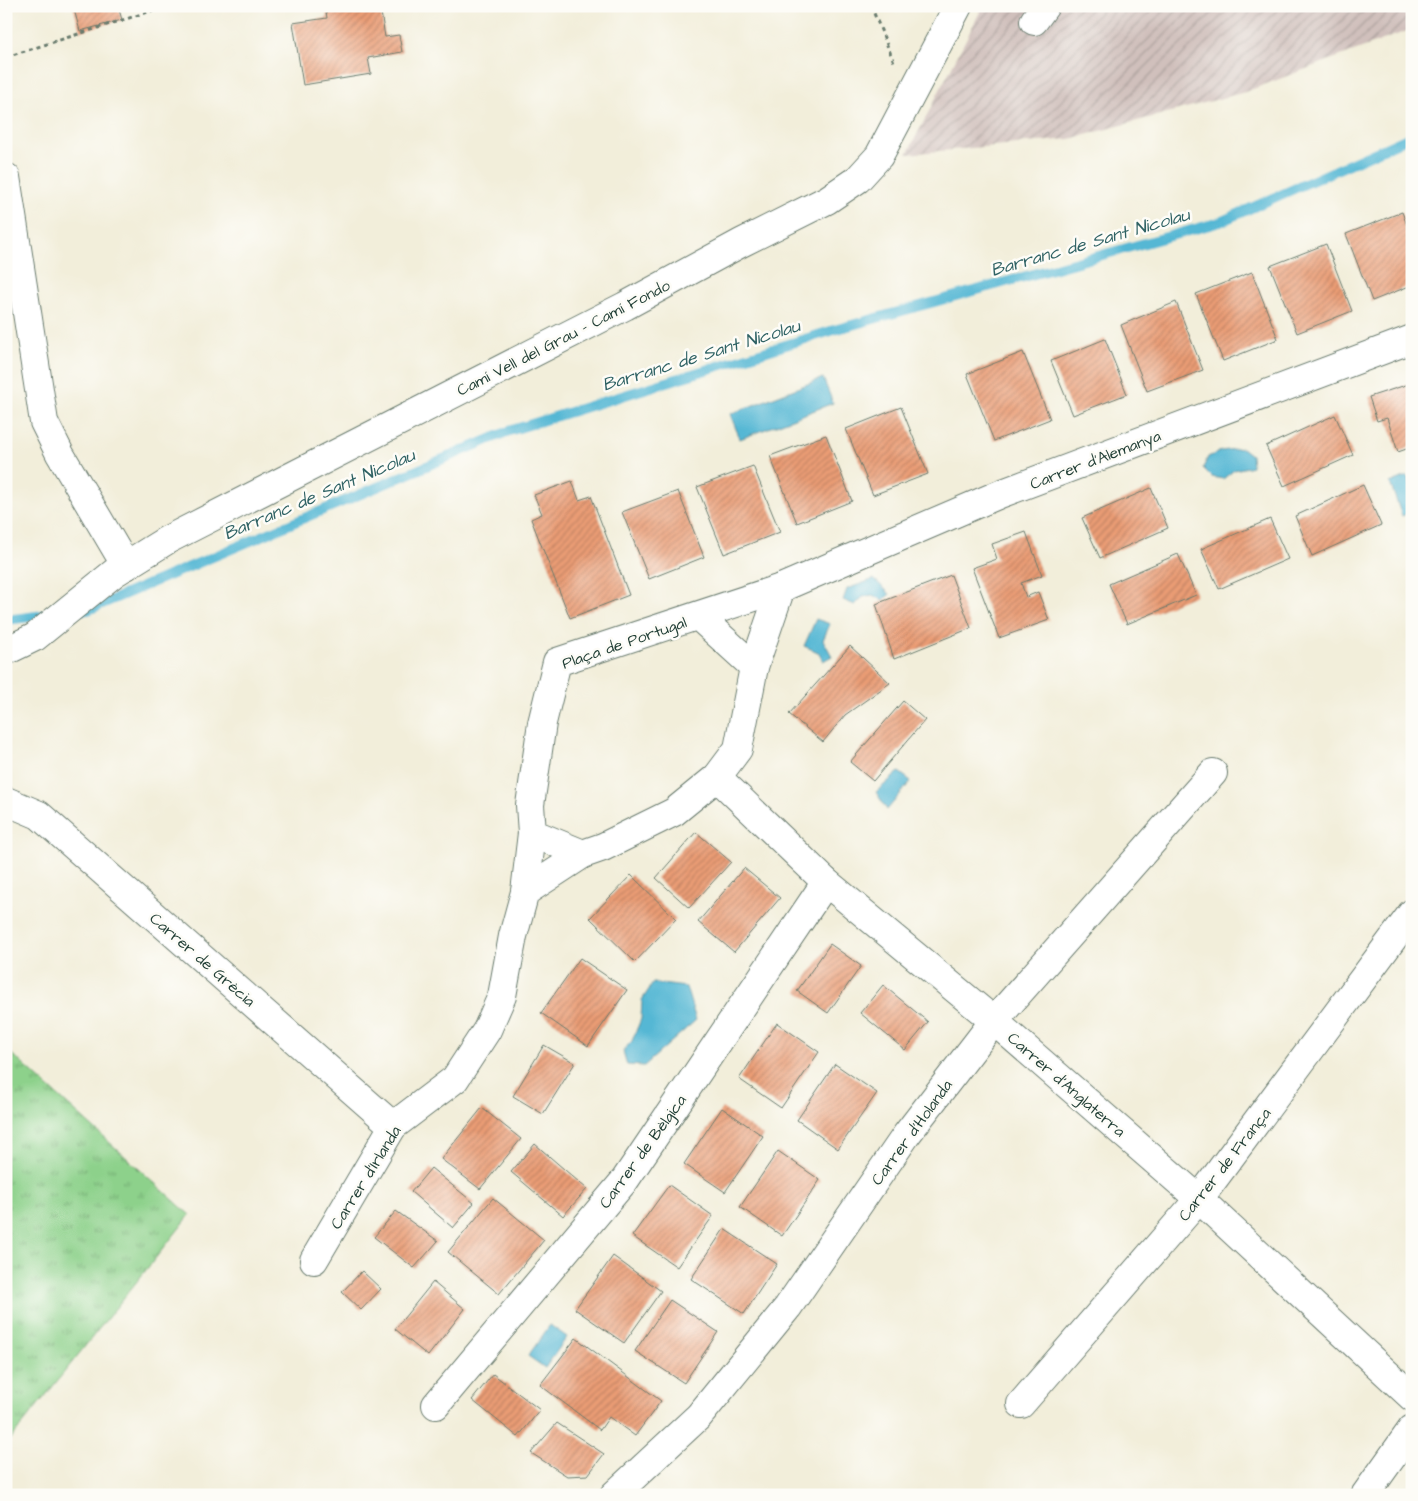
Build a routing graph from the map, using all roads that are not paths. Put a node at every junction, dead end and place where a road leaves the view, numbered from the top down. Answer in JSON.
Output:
{"nodes":[{"id":1,"x":958,"y":6,"type":"edge"},
{"id":2,"x":6,"y":177,"type":"edge"},
{"id":3,"x":1412,"y":339,"type":"edge"},
{"id":4,"x":126,"y":566,"type":"junction"},
{"id":5,"x":781,"y":588,"type":"junction"},
{"id":6,"x":698,"y":616,"type":"junction"},
{"id":7,"x":6,"y":651,"type":"edge"},
{"id":8,"x":754,"y":667,"type":"junction"},
{"id":9,"x":1214,"y":773,"type":"dead end"},
{"id":10,"x":717,"y":777,"type":"junction"},
{"id":11,"x":6,"y":801,"type":"edge"},
{"id":12,"x":532,"y":833,"type":"junction"},
{"id":13,"x":583,"y":854,"type":"junction"},
{"id":14,"x":826,"y":882,"type":"junction"},
{"id":15,"x":525,"y":892,"type":"junction"},
{"id":16,"x":1412,"y":913,"type":"edge"},
{"id":17,"x":994,"y":1021,"type":"junction"},
{"id":18,"x":394,"y":1126,"type":"junction"},
{"id":19,"x":1199,"y":1199,"type":"junction"},
{"id":20,"x":314,"y":1260,"type":"dead end"},
{"id":21,"x":1412,"y":1396,"type":"edge"},
{"id":22,"x":1021,"y":1404,"type":"dead end"},
{"id":23,"x":436,"y":1405,"type":"dead end"},
{"id":24,"x":1412,"y":1429,"type":"edge"},
{"id":25,"x":614,"y":1495,"type":"edge"},
{"id":26,"x":1365,"y":1495,"type":"edge"}],
"edges":[{"from":1,"to":4,"type":"street","name":"Camí Vell del Grau - Camí Fondo"},
{"from":2,"to":4,"type":"street"},
{"from":3,"to":5,"type":"street","name":"Carrer d'Alemanya"},
{"from":4,"to":7,"type":"street","name":"Camí Vell del Grau - Camí Fondo"},
{"from":5,"to":6,"type":"street","name":"Carrer d'Alemanya"},
{"from":5,"to":8,"type":"street"},
{"from":6,"to":8,"type":"street","name":"Plaça de Portugal"},
{"from":6,"to":12,"type":"street","name":"Plaça de Portugal"},
{"from":8,"to":10,"type":"street"},
{"from":9,"to":17,"type":"street","name":"Carrer d'Holanda"},
{"from":10,"to":13,"type":"street"},
{"from":10,"to":14,"type":"street","name":"Carrer d'Anglaterra"},
{"from":11,"to":18,"type":"street","name":"Carrer de Grècia"},
{"from":12,"to":13,"type":"street"},
{"from":12,"to":15,"type":"street","name":"Carrer d'Irlanda"},
{"from":13,"to":15,"type":"street"},
{"from":14,"to":17,"type":"street","name":"Carrer d'Anglaterra"},
{"from":14,"to":23,"type":"street","name":"Carrer de Bèlgica"},
{"from":15,"to":18,"type":"street","name":"Carrer d'Irlanda"},
{"from":16,"to":19,"type":"street","name":"Carrer de França"},
{"from":17,"to":19,"type":"street","name":"Carrer d'Anglaterra"},
{"from":17,"to":25,"type":"street","name":"Carrer d'Holanda"},
{"from":18,"to":20,"type":"street","name":"Carrer d'Irlanda"},
{"from":19,"to":21,"type":"street","name":"Carrer d'Anglaterra"},
{"from":19,"to":22,"type":"street","name":"Carrer de França"},
{"from":24,"to":26,"type":"street"}]}
